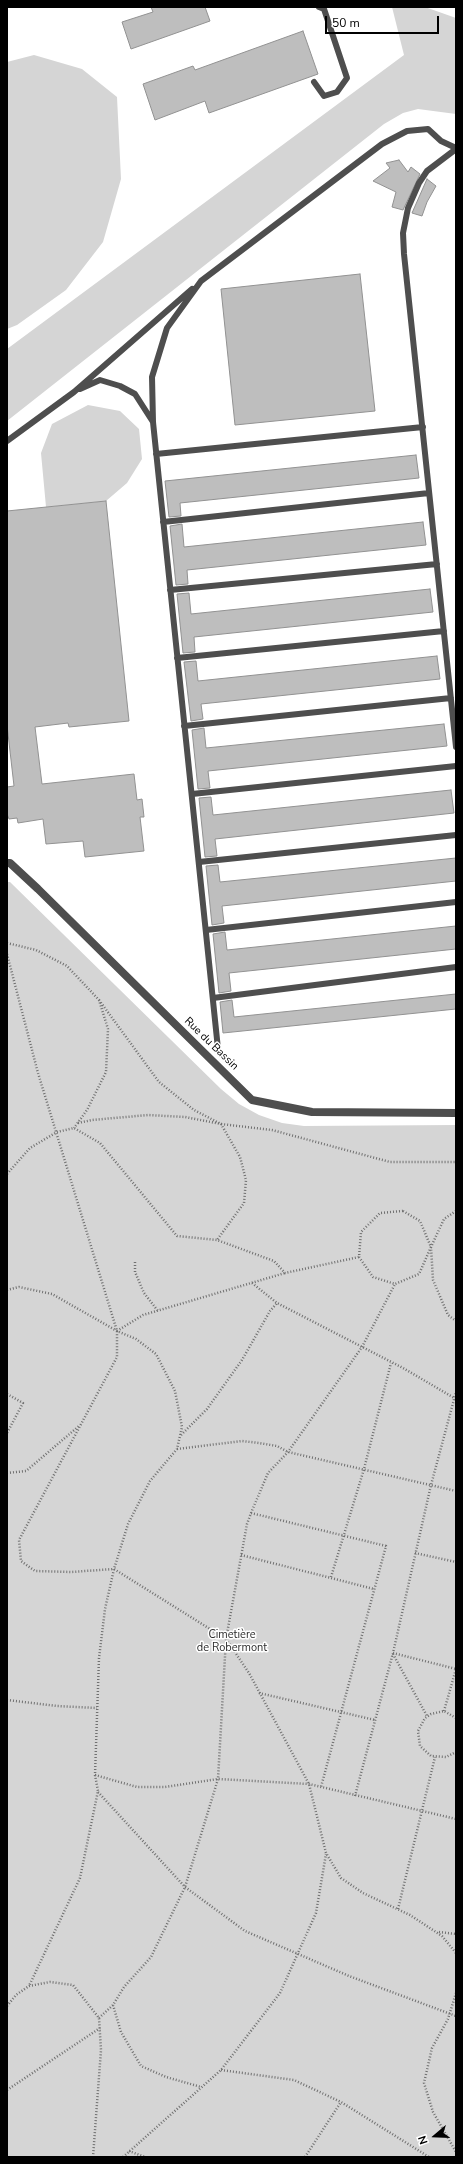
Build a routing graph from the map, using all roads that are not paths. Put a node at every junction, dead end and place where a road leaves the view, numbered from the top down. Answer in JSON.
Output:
{"nodes":[{"id":1,"x":319,"y":7,"type":"edge"},
{"id":2,"x":314,"y":82,"type":"dead end"},
{"id":3,"x":456,"y":148,"type":"edge"},
{"id":4,"x":201,"y":281,"type":"junction"},
{"id":5,"x":74,"y":392,"type":"junction"},
{"id":6,"x":153,"y":422,"type":"junction"},
{"id":7,"x":423,"y":426,"type":"junction"},
{"id":8,"x":7,"y":441,"type":"edge"},
{"id":9,"x":156,"y":454,"type":"junction"},
{"id":10,"x":430,"y":493,"type":"junction"},
{"id":11,"x":163,"y":522,"type":"junction"},
{"id":12,"x":437,"y":564,"type":"junction"},
{"id":13,"x":170,"y":590,"type":"junction"},
{"id":14,"x":444,"y":631,"type":"junction"},
{"id":15,"x":177,"y":658,"type":"junction"},
{"id":16,"x":451,"y":698,"type":"junction"},
{"id":17,"x":184,"y":726,"type":"junction"},
{"id":18,"x":456,"y":747,"type":"edge"},
{"id":19,"x":456,"y":766,"type":"edge"},
{"id":20,"x":192,"y":794,"type":"junction"},
{"id":21,"x":456,"y":835,"type":"edge"},
{"id":22,"x":198,"y":862,"type":"junction"},
{"id":23,"x":7,"y":864,"type":"edge"},
{"id":24,"x":456,"y":902,"type":"edge"},
{"id":25,"x":206,"y":930,"type":"junction"},
{"id":26,"x":456,"y":967,"type":"edge"},
{"id":27,"x":213,"y":998,"type":"junction"},
{"id":28,"x":218,"y":1049,"type":"dead end"},
{"id":29,"x":456,"y":1113,"type":"edge"}],
"edges":[{"from":1,"to":2,"type":"lane"},
{"from":3,"to":4,"type":"lane"},
{"from":3,"to":7,"type":"lane"},
{"from":4,"to":5,"type":"lane"},
{"from":4,"to":6,"type":"lane"},
{"from":5,"to":6,"type":"lane"},
{"from":5,"to":8,"type":"lane"},
{"from":6,"to":9,"type":"lane"},
{"from":7,"to":9,"type":"lane"},
{"from":7,"to":10,"type":"lane"},
{"from":9,"to":11,"type":"lane"},
{"from":10,"to":11,"type":"lane"},
{"from":10,"to":12,"type":"lane"},
{"from":11,"to":13,"type":"lane"},
{"from":12,"to":13,"type":"lane"},
{"from":12,"to":14,"type":"lane"},
{"from":13,"to":15,"type":"lane"},
{"from":14,"to":15,"type":"lane"},
{"from":14,"to":16,"type":"lane"},
{"from":15,"to":17,"type":"lane"},
{"from":16,"to":17,"type":"lane"},
{"from":16,"to":18,"type":"lane"},
{"from":17,"to":20,"type":"lane"},
{"from":19,"to":20,"type":"lane"},
{"from":20,"to":22,"type":"lane"},
{"from":21,"to":22,"type":"lane"},
{"from":22,"to":25,"type":"lane"},
{"from":23,"to":29,"type":"street","name":"Rue du Bassin"},
{"from":24,"to":25,"type":"lane"},
{"from":25,"to":27,"type":"lane"},
{"from":26,"to":27,"type":"lane"},
{"from":27,"to":28,"type":"lane"}]}
